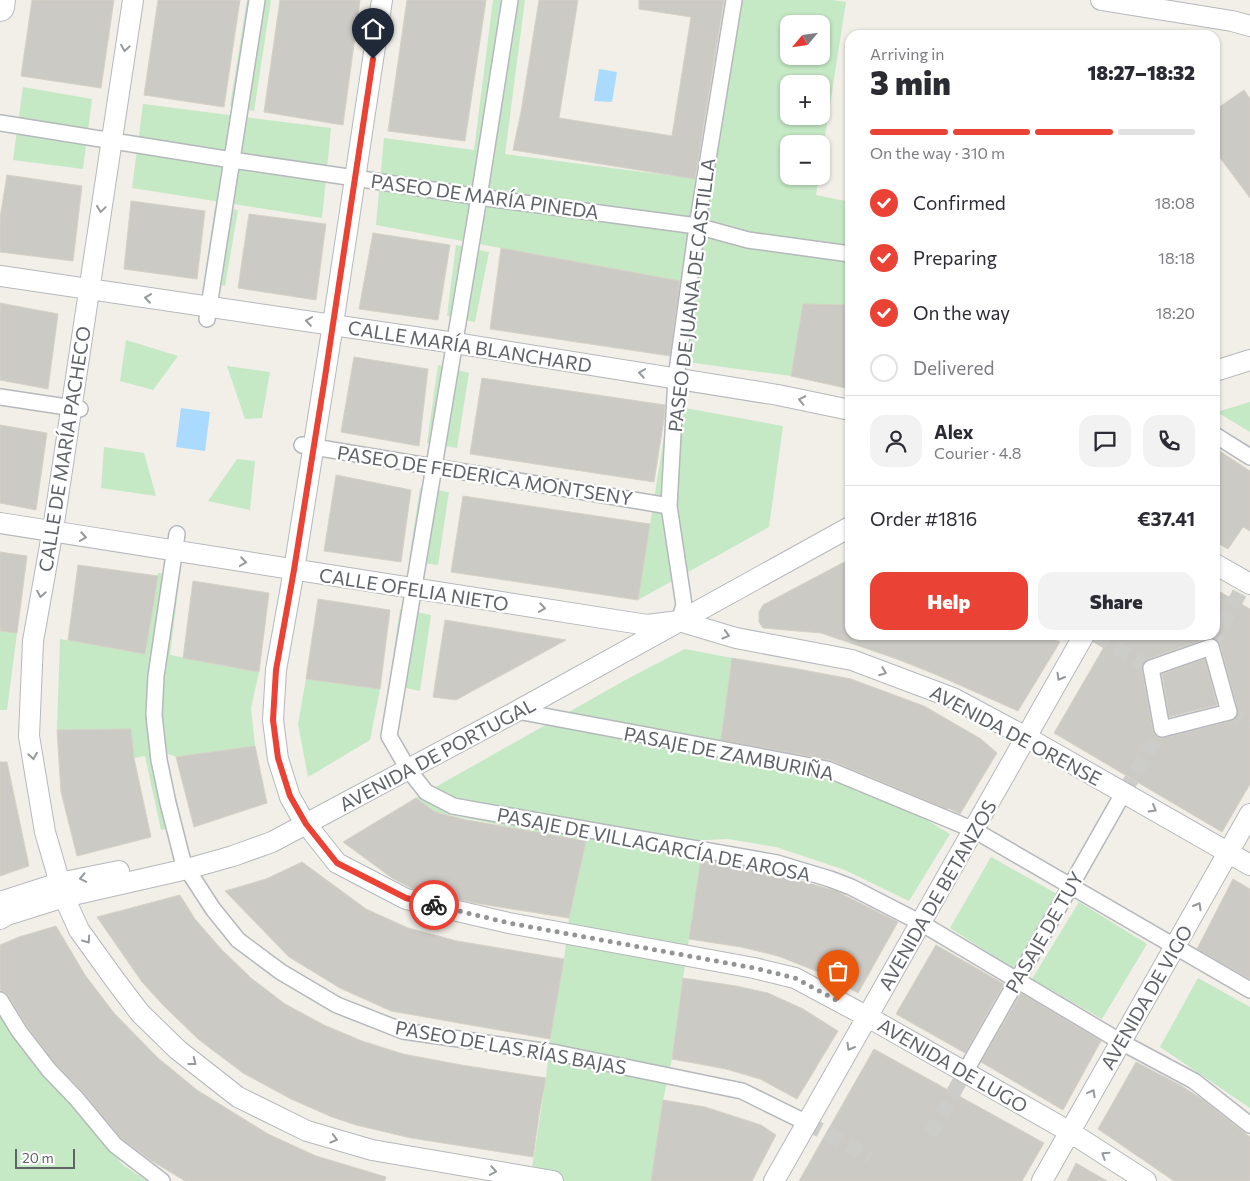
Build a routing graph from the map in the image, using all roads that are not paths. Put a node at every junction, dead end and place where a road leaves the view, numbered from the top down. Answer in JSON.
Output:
{"nodes":[{"id":1,"x":1,"y":0,"type":"edge"},
{"id":2,"x":133,"y":0,"type":"edge"},
{"id":3,"x":257,"y":0,"type":"edge"},
{"id":4,"x":382,"y":0,"type":"edge"},
{"id":5,"x":510,"y":0,"type":"edge"},
{"id":6,"x":734,"y":0,"type":"edge"},
{"id":7,"x":1101,"y":0,"type":"edge"},
{"id":8,"x":0,"y":7,"type":"edge"},
{"id":9,"x":1244,"y":22,"type":"edge"},
{"id":10,"x":0,"y":123,"type":"edge"},
{"id":11,"x":111,"y":140,"type":"junction"},
{"id":12,"x":232,"y":160,"type":"junction"},
{"id":13,"x":355,"y":178,"type":"junction"},
{"id":14,"x":479,"y":197,"type":"junction"},
{"id":15,"x":697,"y":226,"type":"junction"},
{"id":16,"x":845,"y":253,"type":"edge"},
{"id":17,"x":0,"y":276,"type":"edge"},
{"id":18,"x":89,"y":289,"type":"junction"},
{"id":19,"x":208,"y":313,"type":"junction"},
{"id":20,"x":333,"y":324,"type":"junction"},
{"id":21,"x":455,"y":343,"type":"junction"},
{"id":22,"x":1250,"y":360,"type":"edge"},
{"id":23,"x":1220,"y":369,"type":"edge"},
{"id":24,"x":1250,"y":372,"type":"edge"},
{"id":25,"x":676,"y":378,"type":"junction"},
{"id":26,"x":1220,"y":381,"type":"edge"},
{"id":27,"x":0,"y":397,"type":"edge"},
{"id":28,"x":76,"y":408,"type":"junction"},
{"id":29,"x":845,"y":409,"type":"edge"},
{"id":30,"x":1220,"y":438,"type":"edge"},
{"id":31,"x":308,"y":446,"type":"junction"},
{"id":32,"x":1250,"y":457,"type":"edge"},
{"id":33,"x":434,"y":466,"type":"junction"},
{"id":34,"x":668,"y":506,"type":"junction"},
{"id":35,"x":845,"y":517,"type":"edge"},
{"id":36,"x":0,"y":523,"type":"edge"},
{"id":37,"x":845,"y":530,"type":"edge"},
{"id":38,"x":52,"y":532,"type":"junction"},
{"id":39,"x":176,"y":543,"type":"junction"},
{"id":40,"x":1220,"y":566,"type":"edge"},
{"id":41,"x":294,"y":570,"type":"junction"},
{"id":42,"x":1249,"y":580,"type":"edge"},
{"id":43,"x":414,"y":588,"type":"junction"},
{"id":44,"x":681,"y":613,"type":"junction"},
{"id":45,"x":647,"y":625,"type":"junction"},
{"id":46,"x":1081,"y":640,"type":"edge"},
{"id":47,"x":1151,"y":668,"type":"joint"},
{"id":48,"x":517,"y":711,"type":"junction"},
{"id":49,"x":1026,"y":737,"type":"junction"},
{"id":50,"x":405,"y":763,"type":"junction"},
{"id":51,"x":1124,"y":792,"type":"junction"},
{"id":52,"x":1250,"y":814,"type":"edge"},
{"id":53,"x":302,"y":819,"type":"junction"},
{"id":54,"x":974,"y":830,"type":"junction"},
{"id":55,"x":1229,"y":852,"type":"junction"},
{"id":56,"x":184,"y":863,"type":"junction"},
{"id":57,"x":1250,"y":865,"type":"edge"},
{"id":58,"x":1071,"y":886,"type":"junction"},
{"id":59,"x":62,"y":890,"type":"junction"},
{"id":60,"x":0,"y":902,"type":"edge"},
{"id":61,"x":0,"y":919,"type":"edge"},
{"id":62,"x":921,"y":923,"type":"junction"},
{"id":63,"x":1175,"y":946,"type":"junction"},
{"id":64,"x":1018,"y":980,"type":"junction"},
{"id":65,"x":1250,"y":990,"type":"edge"},
{"id":66,"x":0,"y":1000,"type":"edge"},
{"id":67,"x":868,"y":1017,"type":"junction"},
{"id":68,"x":1121,"y":1042,"type":"junction"},
{"id":69,"x":965,"y":1072,"type":"junction"},
{"id":70,"x":807,"y":1123,"type":"junction"},
{"id":71,"x":1250,"y":1125,"type":"edge"},
{"id":72,"x":1070,"y":1132,"type":"junction"},
{"id":73,"x":162,"y":1181,"type":"edge"},
{"id":74,"x":553,"y":1181,"type":"edge"},
{"id":75,"x":774,"y":1181,"type":"edge"},
{"id":76,"x":1042,"y":1181,"type":"edge"},
{"id":77,"x":1146,"y":1181,"type":"edge"}],
"edges":[{"from":1,"to":8,"type":"main road"},
{"from":2,"to":11,"type":"street","name":"CALLE DE MARÍA PACHECO","one_way":true},
{"from":3,"to":12,"type":"street"},
{"from":4,"to":13,"type":"street","name":"AVENIDA DE LUGO"},
{"from":5,"to":14,"type":"street","name":"PASAJE DE VILLAGARCÍA DE AROSA"},
{"from":6,"to":15,"type":"street","name":"PASEO DE JUANA DE CASTILLA"},
{"from":7,"to":9,"type":"street"},
{"from":10,"to":11,"type":"street","name":"PASEO DE MARÍA PINEDA"},
{"from":11,"to":12,"type":"street","name":"PASEO DE MARÍA PINEDA"},
{"from":11,"to":18,"type":"street","name":"CALLE DE MARÍA PACHECO","one_way":true},
{"from":12,"to":13,"type":"street","name":"PASEO DE MARÍA PINEDA"},
{"from":12,"to":19,"type":"street"},
{"from":13,"to":14,"type":"street","name":"PASEO DE MARÍA PINEDA"},
{"from":13,"to":20,"type":"street","name":"AVENIDA DE LUGO"},
{"from":14,"to":15,"type":"street","name":"PASEO DE MARÍA PINEDA"},
{"from":14,"to":21,"type":"street","name":"PASAJE DE VILLAGARCÍA DE AROSA"},
{"from":15,"to":16,"type":"street","name":"PASEO DE MARÍA PINEDA"},
{"from":15,"to":25,"type":"street","name":"PASEO DE JUANA DE CASTILLA"},
{"from":17,"to":18,"type":"street","name":"CALLE MARÍA BLANCHARD"},
{"from":19,"to":18,"type":"street","name":"CALLE MARÍA BLANCHARD","one_way":true},
{"from":18,"to":28,"type":"street","name":"CALLE DE MARÍA PACHECO"},
{"from":20,"to":19,"type":"street","name":"CALLE MARÍA BLANCHARD","one_way":true},
{"from":20,"to":21,"type":"street","name":"CALLE MARÍA BLANCHARD"},
{"from":20,"to":31,"type":"street","name":"AVENIDA DE LUGO"},
{"from":25,"to":21,"type":"street","name":"CALLE MARÍA BLANCHARD","one_way":true},
{"from":21,"to":33,"type":"street","name":"PASAJE DE VILLAGARCÍA DE AROSA"},
{"from":22,"to":23,"type":"street"},
{"from":24,"to":26,"type":"street"},
{"from":29,"to":25,"type":"street","name":"CALLE MARÍA BLANCHARD","one_way":true},
{"from":25,"to":34,"type":"street","name":"PASEO DE JUANA DE CASTILLA"},
{"from":27,"to":28,"type":"street"},
{"from":28,"to":38,"type":"street","name":"CALLE DE MARÍA PACHECO"},
{"from":30,"to":32,"type":"street"},
{"from":31,"to":33,"type":"street","name":"PASEO DE FEDERICA MONTSENY"},
{"from":31,"to":41,"type":"street","name":"AVENIDA DE LUGO"},
{"from":33,"to":34,"type":"street","name":"PASEO DE FEDERICA MONTSENY"},
{"from":33,"to":43,"type":"street","name":"PASAJE DE VILLAGARCÍA DE AROSA"},
{"from":34,"to":44,"type":"street","name":"PASEO DE JUANA DE CASTILLA"},
{"from":35,"to":44,"type":"street","name":"AVENIDA DE PORTUGAL"},
{"from":36,"to":38,"type":"street","name":"CALLE OFELIA NIETO"},
{"from":37,"to":44,"type":"street","name":"AVENIDA DE PORTUGAL"},
{"from":38,"to":39,"type":"street","name":"CALLE OFELIA NIETO","one_way":true},
{"from":38,"to":59,"type":"street","name":"CALLE DE MARÍA PACHECO","one_way":true},
{"from":39,"to":41,"type":"street","name":"CALLE OFELIA NIETO","one_way":true},
{"from":39,"to":56,"type":"street","name":"PASEO DE LAS RÍAS BAJAS"},
{"from":40,"to":42,"type":"street"},
{"from":41,"to":43,"type":"street","name":"CALLE OFELIA NIETO"},
{"from":41,"to":53,"type":"street","name":"AVENIDA DE LUGO"},
{"from":43,"to":45,"type":"street","name":"CALLE OFELIA NIETO","one_way":true},
{"from":43,"to":50,"type":"street","name":"PASAJE DE VILLAGARCÍA DE AROSA"},
{"from":44,"to":45,"type":"street","name":"CALLE OFELIA NIETO"},
{"from":44,"to":48,"type":"street","name":"AVENIDA DE PORTUGAL"},
{"from":44,"to":49,"type":"street","name":"AVENIDA DE ORENSE","one_way":true},
{"from":45,"to":50,"type":"street","name":"AVENIDA DE PORTUGAL"},
{"from":46,"to":49,"type":"street","name":"AVENIDA DE BETANZOS","one_way":true},
{"from":47,"to":47,"type":"street"},
{"from":48,"to":50,"type":"street","name":"AVENIDA DE PORTUGAL"},
{"from":48,"to":54,"type":"street","name":"PASAJE DE ZAMBURIÑA"},
{"from":49,"to":51,"type":"street","name":"AVENIDA DE ORENSE"},
{"from":49,"to":54,"type":"street","name":"AVENIDA DE BETANZOS"},
{"from":50,"to":53,"type":"street","name":"AVENIDA DE PORTUGAL"},
{"from":50,"to":62,"type":"street","name":"PASAJE DE VILLAGARCÍA DE AROSA"},
{"from":51,"to":55,"type":"street","name":"AVENIDA DE ORENSE","one_way":true},
{"from":51,"to":58,"type":"street","name":"PASAJE DE TUY"},
{"from":52,"to":55,"type":"street","name":"AVENIDA DE VIGO"},
{"from":53,"to":56,"type":"street","name":"AVENIDA DE PORTUGAL"},
{"from":53,"to":67,"type":"street","name":"AVENIDA DE LUGO"},
{"from":54,"to":58,"type":"street","name":"PASAJE DE ZAMBURIÑA"},
{"from":54,"to":62,"type":"street","name":"AVENIDA DE BETANZOS"},
{"from":55,"to":57,"type":"street","name":"AVENIDA DE ORENSE"},
{"from":63,"to":55,"type":"street","name":"AVENIDA DE VIGO","one_way":true},
{"from":56,"to":59,"type":"street","name":"AVENIDA DE PORTUGAL"},
{"from":56,"to":70,"type":"street","name":"PASEO DE LAS RÍAS BAJAS"},
{"from":58,"to":63,"type":"street","name":"PASAJE DE ZAMBURIÑA"},
{"from":58,"to":64,"type":"street","name":"PASAJE DE TUY"},
{"from":59,"to":60,"type":"street","name":"AVENIDA DE PORTUGAL"},
{"from":59,"to":61,"type":"street","name":"AVENIDA DE PORTUGAL"},
{"from":59,"to":74,"type":"street","name":"CALLE DE MARÍA PACHECO","one_way":true},
{"from":62,"to":64,"type":"street","name":"PASAJE DE VILLAGARCÍA DE AROSA"},
{"from":62,"to":67,"type":"street","name":"AVENIDA DE BETANZOS"},
{"from":63,"to":65,"type":"street","name":"PASAJE DE ZAMBURIÑA"},
{"from":63,"to":68,"type":"street","name":"AVENIDA DE VIGO"},
{"from":64,"to":68,"type":"street","name":"PASAJE DE VILLAGARCÍA DE AROSA"},
{"from":64,"to":69,"type":"street","name":"PASAJE DE TUY"},
{"from":66,"to":73,"type":"street"},
{"from":67,"to":69,"type":"street","name":"AVENIDA DE LUGO"},
{"from":67,"to":70,"type":"street","name":"AVENIDA DE BETANZOS","one_way":true},
{"from":68,"to":71,"type":"street","name":"PASAJE DE VILLAGARCÍA DE AROSA"},
{"from":72,"to":68,"type":"street","name":"AVENIDA DE VIGO","one_way":true},
{"from":69,"to":72,"type":"street","name":"AVENIDA DE LUGO"},
{"from":70,"to":75,"type":"street","name":"AVENIDA DE BETANZOS"},
{"from":72,"to":76,"type":"street","name":"AVENIDA DE VIGO"},
{"from":77,"to":72,"type":"street","name":"AVENIDA DE LUGO","one_way":true}]}
